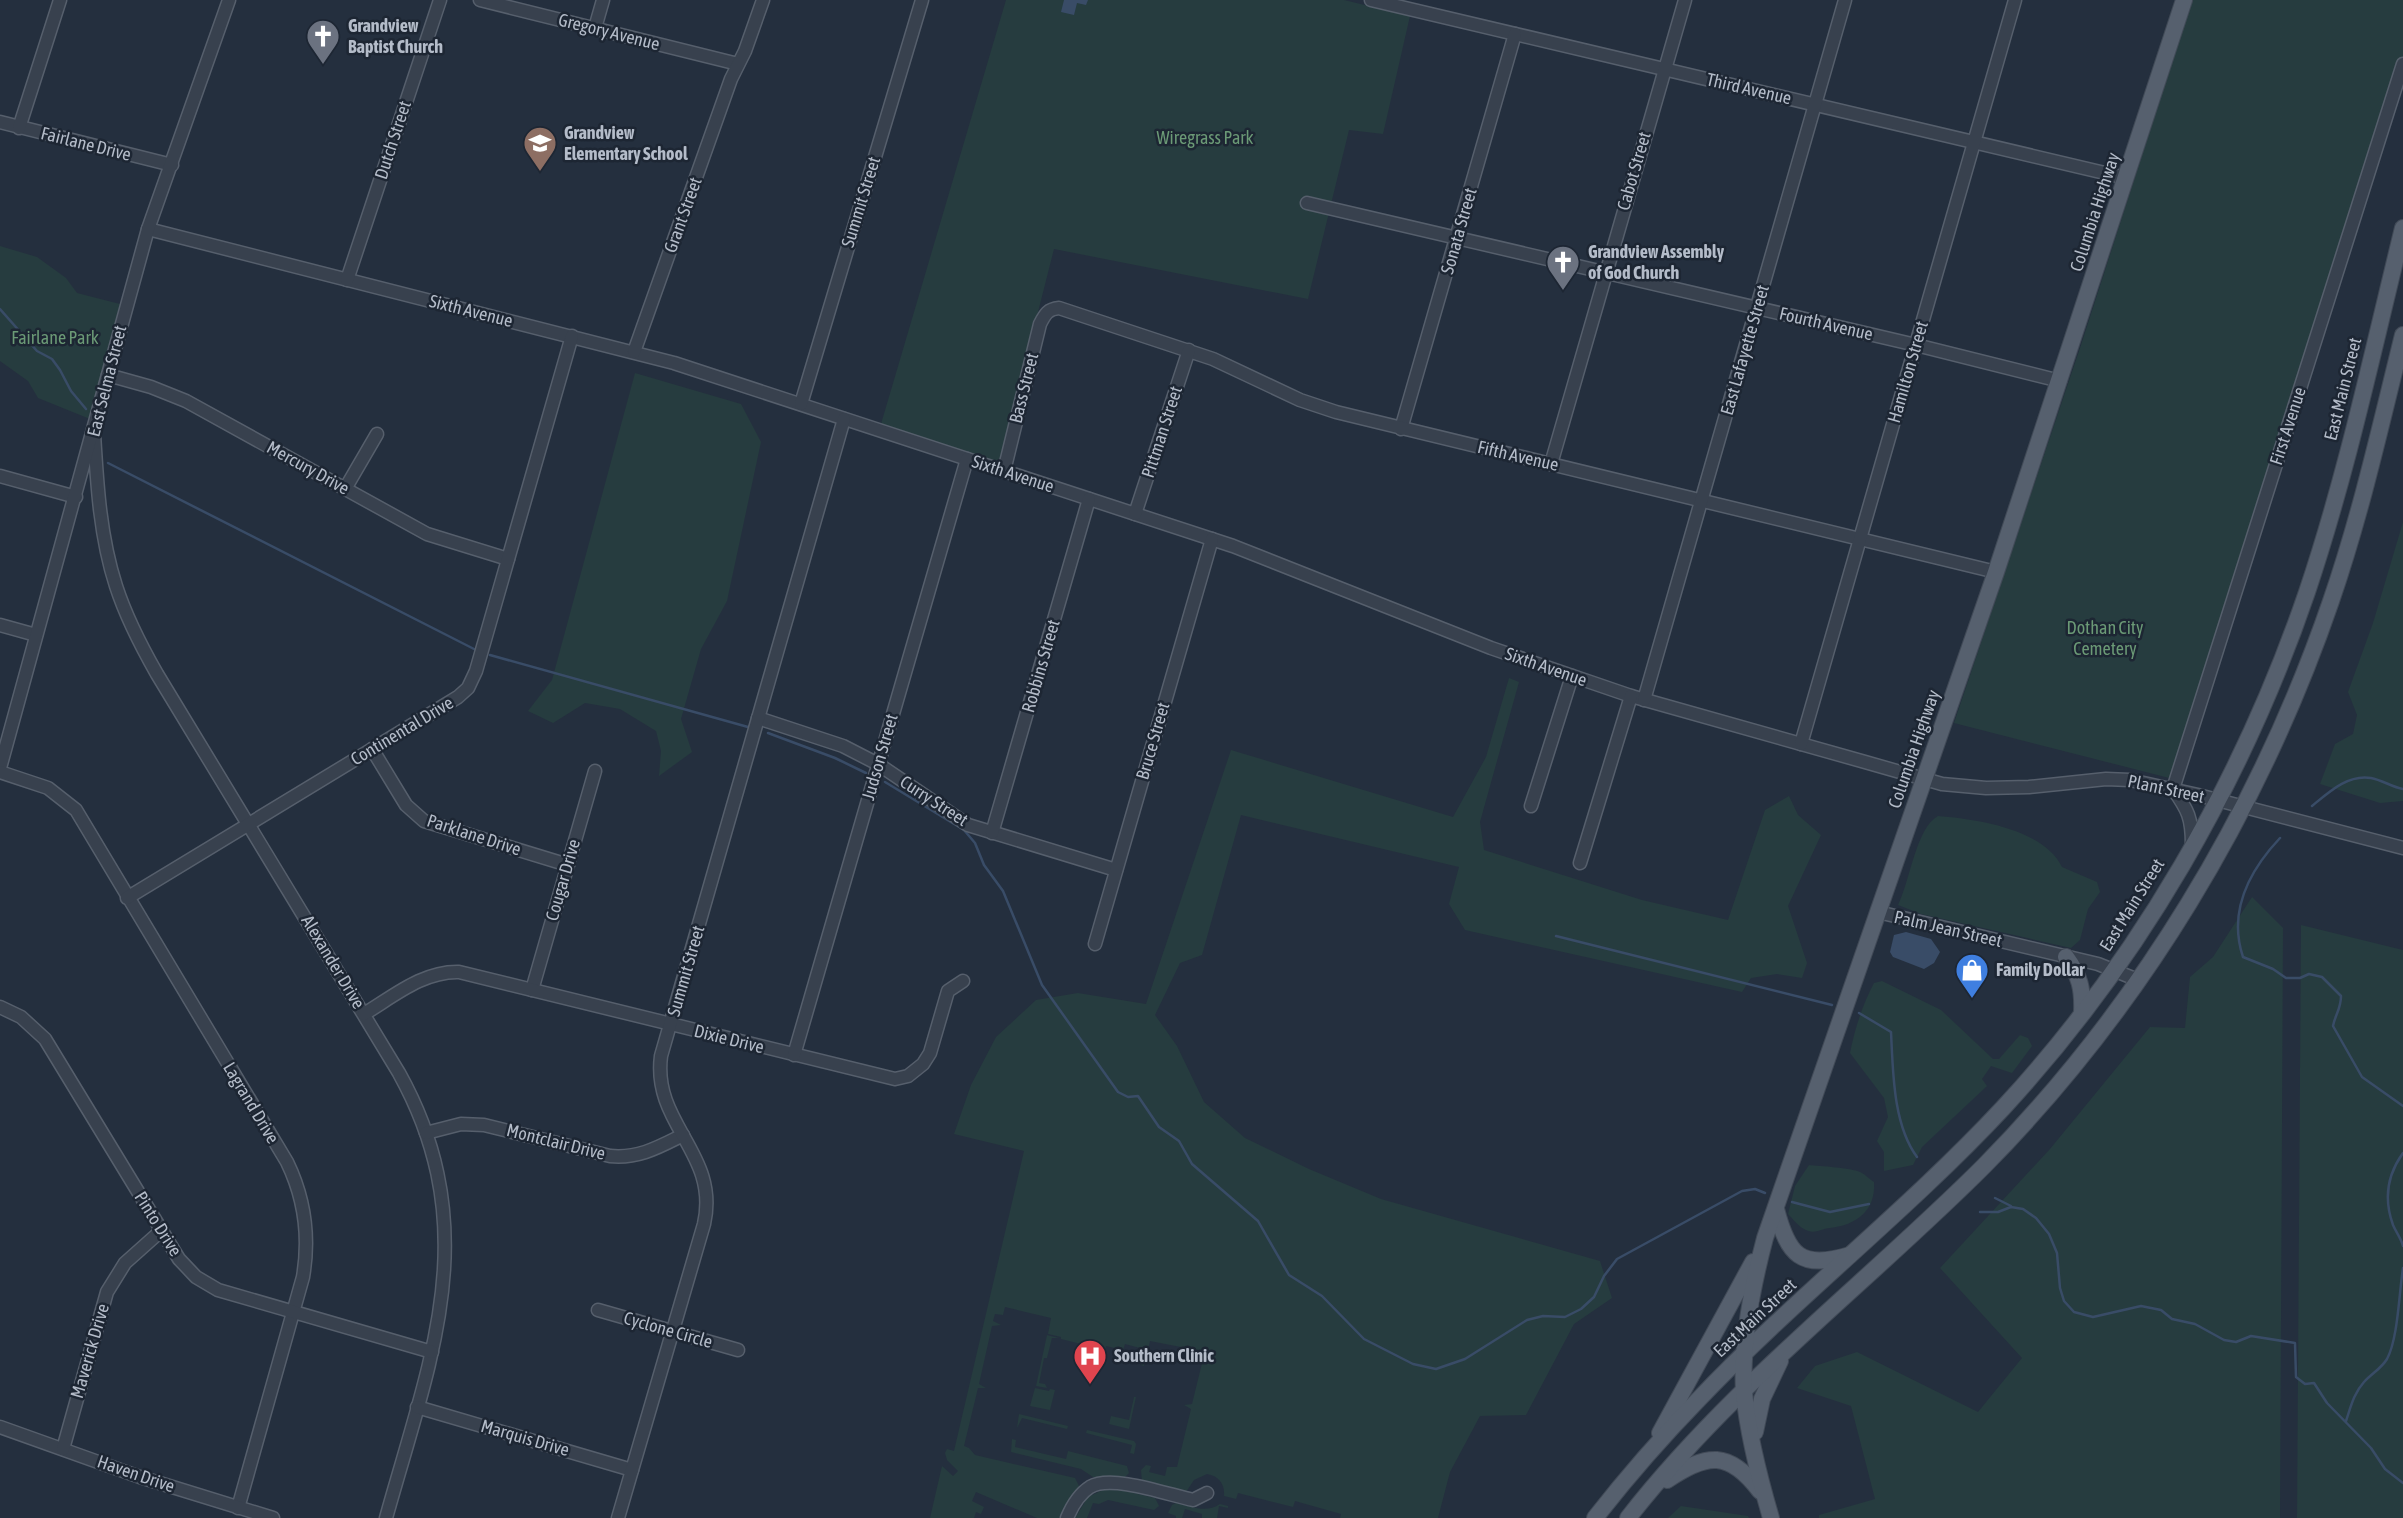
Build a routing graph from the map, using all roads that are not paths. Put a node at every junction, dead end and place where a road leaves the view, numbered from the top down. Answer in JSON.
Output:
{"nodes":[{"id":1,"x":60,"y":0,"type":"edge"},
{"id":2,"x":229,"y":0,"type":"edge"},
{"id":3,"x":440,"y":0,"type":"edge"},
{"id":4,"x":480,"y":0,"type":"edge"},
{"id":5,"x":603,"y":0,"type":"edge"},
{"id":6,"x":762,"y":0,"type":"edge"},
{"id":7,"x":922,"y":0,"type":"edge"},
{"id":8,"x":1371,"y":0,"type":"edge"},
{"id":9,"x":1685,"y":0,"type":"edge"},
{"id":10,"x":1845,"y":0,"type":"edge"},
{"id":11,"x":2015,"y":0,"type":"edge"},
{"id":12,"x":2184,"y":0,"type":"edge"},
{"id":13,"x":1409,"y":4,"type":"edge"},
{"id":14,"x":594,"y":28,"type":"junction"},
{"id":15,"x":1516,"y":34,"type":"junction"},
{"id":16,"x":738,"y":64,"type":"junction"},
{"id":17,"x":2403,"y":64,"type":"edge"},
{"id":18,"x":1663,"y":69,"type":"junction"},
{"id":19,"x":1815,"y":105,"type":"junction"},
{"id":20,"x":0,"y":122,"type":"edge"},
{"id":21,"x":19,"y":128,"type":"junction"},
{"id":22,"x":1974,"y":142,"type":"junction"},
{"id":23,"x":172,"y":165,"type":"junction"},
{"id":24,"x":2126,"y":178,"type":"junction"},
{"id":25,"x":1307,"y":202,"type":"dead end"},
{"id":26,"x":2403,"y":228,"type":"edge"},
{"id":27,"x":148,"y":229,"type":"junction"},
{"id":28,"x":1457,"y":237,"type":"junction"},
{"id":29,"x":1606,"y":272,"type":"junction"},
{"id":30,"x":347,"y":280,"type":"junction"},
{"id":31,"x":1757,"y":308,"type":"junction"},
{"id":32,"x":1051,"y":309,"type":"joint"},
{"id":33,"x":2403,"y":335,"type":"edge"},
{"id":34,"x":572,"y":336,"type":"junction"},
{"id":35,"x":1916,"y":345,"type":"junction"},
{"id":36,"x":1189,"y":350,"type":"junction"},
{"id":37,"x":634,"y":352,"type":"junction"},
{"id":38,"x":108,"y":375,"type":"junction"},
{"id":39,"x":2060,"y":381,"type":"junction"},
{"id":40,"x":801,"y":404,"type":"junction"},
{"id":41,"x":845,"y":419,"type":"junction"},
{"id":42,"x":1401,"y":429,"type":"junction"},
{"id":43,"x":94,"y":433,"type":"junction"},
{"id":44,"x":377,"y":434,"type":"dead end"},
{"id":45,"x":967,"y":459,"type":"junction"},
{"id":46,"x":1550,"y":464,"type":"junction"},
{"id":47,"x":1004,"y":471,"type":"junction"},
{"id":48,"x":0,"y":476,"type":"edge"},
{"id":49,"x":345,"y":489,"type":"junction"},
{"id":50,"x":76,"y":497,"type":"junction"},
{"id":51,"x":1089,"y":499,"type":"junction"},
{"id":52,"x":1702,"y":500,"type":"junction"},
{"id":53,"x":1135,"y":514,"type":"junction"},
{"id":54,"x":1860,"y":538,"type":"junction"},
{"id":55,"x":1212,"y":539,"type":"junction"},
{"id":56,"x":508,"y":559,"type":"junction"},
{"id":57,"x":1996,"y":572,"type":"junction"},
{"id":58,"x":0,"y":625,"type":"edge"},
{"id":59,"x":36,"y":635,"type":"junction"},
{"id":60,"x":1572,"y":676,"type":"junction"},
{"id":61,"x":1637,"y":698,"type":"junction"},
{"id":62,"x":758,"y":718,"type":"junction"},
{"id":63,"x":1801,"y":744,"type":"junction"},
{"id":64,"x":372,"y":749,"type":"junction"},
{"id":65,"x":1865,"y":762,"type":"joint"},
{"id":66,"x":878,"y":764,"type":"junction"},
{"id":67,"x":0,"y":770,"type":"edge"},
{"id":68,"x":595,"y":771,"type":"dead end"},
{"id":69,"x":1924,"y":778,"type":"junction"},
{"id":70,"x":2173,"y":789,"type":"junction"},
{"id":71,"x":2218,"y":800,"type":"junction"},
{"id":72,"x":1531,"y":806,"type":"dead end"},
{"id":73,"x":2243,"y":807,"type":"junction"},
{"id":74,"x":248,"y":824,"type":"junction"},
{"id":75,"x":992,"y":833,"type":"junction"},
{"id":76,"x":2192,"y":845,"type":"junction"},
{"id":77,"x":2403,"y":848,"type":"edge"},
{"id":78,"x":1580,"y":863,"type":"dead end"},
{"id":79,"x":568,"y":865,"type":"junction"},
{"id":80,"x":1116,"y":870,"type":"junction"},
{"id":81,"x":127,"y":898,"type":"junction"},
{"id":82,"x":1878,"y":912,"type":"junction"},
{"id":83,"x":1095,"y":944,"type":"dead end"},
{"id":84,"x":2066,"y":957,"type":"junction"},
{"id":85,"x":2114,"y":969,"type":"junction"},
{"id":86,"x":2138,"y":980,"type":"junction"},
{"id":87,"x":963,"y":981,"type":"dead end"},
{"id":88,"x":532,"y":990,"type":"junction"},
{"id":89,"x":0,"y":1007,"type":"edge"},
{"id":90,"x":2082,"y":1013,"type":"junction"},
{"id":91,"x":364,"y":1014,"type":"junction"},
{"id":92,"x":670,"y":1024,"type":"junction"},
{"id":93,"x":794,"y":1055,"type":"junction"},
{"id":94,"x":426,"y":1133,"type":"junction"},
{"id":95,"x":683,"y":1135,"type":"junction"},
{"id":96,"x":1775,"y":1207,"type":"junction"},
{"id":97,"x":162,"y":1230,"type":"junction"},
{"id":98,"x":1765,"y":1238,"type":"junction"},
{"id":99,"x":1853,"y":1254,"type":"junction"},
{"id":100,"x":598,"y":1310,"type":"dead end"},
{"id":101,"x":293,"y":1312,"type":"junction"},
{"id":102,"x":672,"y":1331,"type":"junction"},
{"id":103,"x":738,"y":1350,"type":"dead end"},
{"id":104,"x":432,"y":1352,"type":"junction"},
{"id":105,"x":1746,"y":1353,"type":"junction"},
{"id":106,"x":1784,"y":1353,"type":"junction"},
{"id":107,"x":1744,"y":1390,"type":"junction"},
{"id":108,"x":417,"y":1407,"type":"junction"},
{"id":109,"x":0,"y":1427,"type":"edge"},
{"id":110,"x":63,"y":1449,"type":"junction"},
{"id":111,"x":1652,"y":1449,"type":"junction"},
{"id":112,"x":1753,"y":1451,"type":"junction"},
{"id":113,"x":632,"y":1470,"type":"junction"},
{"id":114,"x":1650,"y":1491,"type":"junction"},
{"id":115,"x":1207,"y":1493,"type":"dead end"},
{"id":116,"x":1764,"y":1496,"type":"junction"},
{"id":117,"x":238,"y":1508,"type":"junction"},
{"id":118,"x":273,"y":1518,"type":"edge"},
{"id":119,"x":386,"y":1518,"type":"edge"},
{"id":120,"x":618,"y":1518,"type":"edge"},
{"id":121,"x":1067,"y":1518,"type":"edge"},
{"id":122,"x":1595,"y":1518,"type":"edge"},
{"id":123,"x":1628,"y":1518,"type":"edge"},
{"id":124,"x":1771,"y":1518,"type":"edge"}],
"edges":[{"from":1,"to":21,"type":"street"},
{"from":2,"to":23,"type":"street","name":"East Selma Street"},
{"from":3,"to":30,"type":"street","name":"Dutch Street"},
{"from":4,"to":14,"type":"street","name":"Gregory Avenue"},
{"from":5,"to":14,"type":"street"},
{"from":6,"to":16,"type":"street","name":"Grant Street"},
{"from":7,"to":40,"type":"street","name":"Summit Street"},
{"from":8,"to":13,"type":"street","name":"Third Avenue"},
{"from":9,"to":18,"type":"street","name":"Cabot Street"},
{"from":10,"to":19,"type":"street","name":"East Lafayette Street"},
{"from":11,"to":22,"type":"street","name":"Hamilton Street"},
{"from":12,"to":24,"type":"main road","name":"Columbia Highway"},
{"from":13,"to":15,"type":"street","name":"Third Avenue"},
{"from":14,"to":16,"type":"street","name":"Gregory Avenue"},
{"from":15,"to":18,"type":"street","name":"Third Avenue"},
{"from":15,"to":28,"type":"street","name":"Sonata Street"},
{"from":16,"to":37,"type":"street","name":"Grant Street"},
{"from":17,"to":70,"type":"street","name":"First Avenue"},
{"from":18,"to":19,"type":"street","name":"Third Avenue"},
{"from":18,"to":29,"type":"street","name":"Cabot Street"},
{"from":19,"to":22,"type":"street","name":"Third Avenue"},
{"from":19,"to":31,"type":"street","name":"East Lafayette Street"},
{"from":20,"to":21,"type":"street","name":"Fairlane Drive"},
{"from":21,"to":23,"type":"street","name":"Fairlane Drive"},
{"from":22,"to":24,"type":"street","name":"Third Avenue"},
{"from":22,"to":35,"type":"street","name":"Hamilton Street"},
{"from":23,"to":27,"type":"street","name":"East Selma Street"},
{"from":24,"to":39,"type":"main road","name":"Columbia Highway"},
{"from":25,"to":28,"type":"street","name":"Fourth Avenue"},
{"from":26,"to":71,"type":"main road","name":"East Main Street"},
{"from":27,"to":30,"type":"street","name":"Sixth Avenue"},
{"from":27,"to":38,"type":"street","name":"East Selma Street"},
{"from":28,"to":29,"type":"street","name":"Fourth Avenue"},
{"from":28,"to":42,"type":"street","name":"Sonata Street"},
{"from":29,"to":31,"type":"street","name":"Fourth Avenue"},
{"from":29,"to":46,"type":"street","name":"Cabot Street"},
{"from":30,"to":34,"type":"street","name":"Sixth Avenue"},
{"from":31,"to":35,"type":"street","name":"Fourth Avenue"},
{"from":31,"to":52,"type":"street","name":"East Lafayette Street"},
{"from":32,"to":36,"type":"street","name":"Fifth Avenue"},
{"from":32,"to":47,"type":"street","name":"Bass Street"},
{"from":33,"to":73,"type":"main road"},
{"from":34,"to":37,"type":"street","name":"Sixth Avenue"},
{"from":34,"to":56,"type":"street","name":"Continental Drive"},
{"from":35,"to":39,"type":"street","name":"Fourth Avenue"},
{"from":35,"to":54,"type":"street","name":"Hamilton Street"},
{"from":36,"to":42,"type":"street","name":"Fifth Avenue"},
{"from":36,"to":53,"type":"street","name":"Pittman Street"},
{"from":37,"to":40,"type":"street","name":"Sixth Avenue"},
{"from":38,"to":43,"type":"street","name":"East Selma Street"},
{"from":38,"to":49,"type":"street","name":"Mercury Drive"},
{"from":39,"to":57,"type":"main road","name":"Columbia Highway"},
{"from":40,"to":41,"type":"street","name":"Sixth Avenue"},
{"from":41,"to":45,"type":"street","name":"Sixth Avenue"},
{"from":41,"to":62,"type":"street","name":"Summit Street"},
{"from":42,"to":46,"type":"street","name":"Fifth Avenue"},
{"from":43,"to":50,"type":"street","name":"East Selma Street"},
{"from":43,"to":74,"type":"street","name":"Alexander Drive"},
{"from":44,"to":49,"type":"street"},
{"from":45,"to":47,"type":"street","name":"Sixth Avenue"},
{"from":45,"to":66,"type":"street","name":"Judson Street"},
{"from":46,"to":52,"type":"street","name":"Fifth Avenue"},
{"from":47,"to":51,"type":"street","name":"Sixth Avenue"},
{"from":48,"to":50,"type":"street"},
{"from":49,"to":56,"type":"street","name":"Mercury Drive"},
{"from":50,"to":59,"type":"street","name":"East Selma Street"},
{"from":51,"to":53,"type":"street","name":"Sixth Avenue"},
{"from":51,"to":75,"type":"street","name":"Robbins Street"},
{"from":52,"to":54,"type":"street","name":"Fifth Avenue"},
{"from":52,"to":61,"type":"street","name":"East Lafayette Street"},
{"from":53,"to":55,"type":"street","name":"Sixth Avenue"},
{"from":54,"to":57,"type":"street","name":"Fifth Avenue"},
{"from":54,"to":63,"type":"street","name":"Hamilton Street"},
{"from":55,"to":60,"type":"street","name":"Sixth Avenue"},
{"from":55,"to":80,"type":"street","name":"Bruce Street"},
{"from":56,"to":64,"type":"street","name":"Continental Drive"},
{"from":57,"to":69,"type":"main road","name":"Columbia Highway"},
{"from":58,"to":59,"type":"street"},
{"from":59,"to":67,"type":"street","name":"East Selma Street"},
{"from":60,"to":61,"type":"street","name":"Sixth Avenue"},
{"from":60,"to":72,"type":"street"},
{"from":61,"to":63,"type":"street","name":"Sixth Avenue"},
{"from":61,"to":78,"type":"street","name":"East Lafayette Street"},
{"from":62,"to":66,"type":"street","name":"Curry Street"},
{"from":62,"to":92,"type":"street","name":"Summit Street"},
{"from":63,"to":65,"type":"street","name":"Sixth Avenue"},
{"from":64,"to":74,"type":"street","name":"Continental Drive"},
{"from":64,"to":79,"type":"street","name":"Parklane Drive"},
{"from":65,"to":69,"type":"street","name":"Plant Street"},
{"from":66,"to":75,"type":"street","name":"Curry Street"},
{"from":66,"to":93,"type":"street","name":"Judson Street"},
{"from":67,"to":81,"type":"street","name":"Lagrand Drive"},
{"from":68,"to":79,"type":"street","name":"Cougar Drive"},
{"from":69,"to":70,"type":"street","name":"Plant Street"},
{"from":69,"to":82,"type":"main road","name":"Columbia Highway"},
{"from":70,"to":71,"type":"street","name":"Plant Street"},
{"from":70,"to":76,"type":"street"},
{"from":71,"to":73,"type":"street","name":"Plant Street"},
{"from":71,"to":76,"type":"main road","name":"East Main Street"},
{"from":73,"to":77,"type":"street","name":"Plant Street"},
{"from":73,"to":86,"type":"main road"},
{"from":74,"to":81,"type":"street","name":"Continental Drive"},
{"from":74,"to":91,"type":"street","name":"Alexander Drive"},
{"from":75,"to":80,"type":"street","name":"Curry Street"},
{"from":76,"to":85,"type":"main road","name":"East Main Street"},
{"from":79,"to":88,"type":"street","name":"Cougar Drive"},
{"from":80,"to":83,"type":"street","name":"Bruce Street"},
{"from":81,"to":101,"type":"street","name":"Lagrand Drive"},
{"from":82,"to":84,"type":"street","name":"Palm Jean Street"},
{"from":82,"to":96,"type":"main road","name":"Columbia Highway"},
{"from":84,"to":85,"type":"street","name":"Palm Jean Street"},
{"from":84,"to":90,"type":"main road"},
{"from":85,"to":86,"type":"street","name":"Palm Jean Street"},
{"from":85,"to":90,"type":"main road","name":"East Main Street"},
{"from":86,"to":106,"type":"main road"},
{"from":87,"to":93,"type":"street","name":"Dixie Drive"},
{"from":88,"to":91,"type":"street","name":"Dixie Drive"},
{"from":88,"to":92,"type":"street","name":"Dixie Drive"},
{"from":89,"to":97,"type":"street","name":"Pinto Drive"},
{"from":90,"to":99,"type":"main road","name":"East Main Street"},
{"from":91,"to":94,"type":"street","name":"Alexander Drive"},
{"from":92,"to":93,"type":"street","name":"Dixie Drive"},
{"from":92,"to":95,"type":"street","name":"Summit Street"},
{"from":94,"to":95,"type":"street","name":"Montclair Drive"},
{"from":94,"to":104,"type":"street","name":"Alexander Drive"},
{"from":95,"to":102,"type":"street","name":"Summit Street"},
{"from":96,"to":98,"type":"main road","name":"Columbia Highway"},
{"from":96,"to":99,"type":"main road"},
{"from":97,"to":101,"type":"street","name":"Pinto Drive"},
{"from":97,"to":110,"type":"street","name":"Maverick Drive"},
{"from":98,"to":105,"type":"main road","name":"Columbia Highway"},
{"from":98,"to":111,"type":"main road"},
{"from":99,"to":105,"type":"main road","name":"East Main Street"},
{"from":100,"to":102,"type":"street","name":"Cyclone Circle"},
{"from":101,"to":104,"type":"street","name":"Pinto Drive"},
{"from":101,"to":117,"type":"street","name":"Lagrand Drive"},
{"from":102,"to":103,"type":"street","name":"Cyclone Circle"},
{"from":102,"to":113,"type":"street","name":"Summit Street"},
{"from":104,"to":108,"type":"street","name":"Alexander Drive"},
{"from":105,"to":107,"type":"main road","name":"Columbia Highway"},
{"from":105,"to":111,"type":"main road","name":"East Main Street"},
{"from":106,"to":107,"type":"main road"},
{"from":106,"to":112,"type":"main road"},
{"from":107,"to":112,"type":"main road","name":"Columbia Highway"},
{"from":107,"to":114,"type":"main road"},
{"from":108,"to":113,"type":"street","name":"Marquis Drive"},
{"from":108,"to":119,"type":"street","name":"Alexander Drive"},
{"from":109,"to":110,"type":"street","name":"Haven Drive"},
{"from":110,"to":117,"type":"street","name":"Haven Drive"},
{"from":111,"to":122,"type":"main road","name":"East Main Street"},
{"from":112,"to":116,"type":"main road","name":"Columbia Highway"},
{"from":113,"to":120,"type":"street","name":"Summit Street"},
{"from":114,"to":116,"type":"main road"},
{"from":114,"to":123,"type":"main road"},
{"from":115,"to":121,"type":"street"},
{"from":116,"to":124,"type":"main road","name":"Columbia Highway"},
{"from":117,"to":118,"type":"street","name":"Haven Drive"}]}
